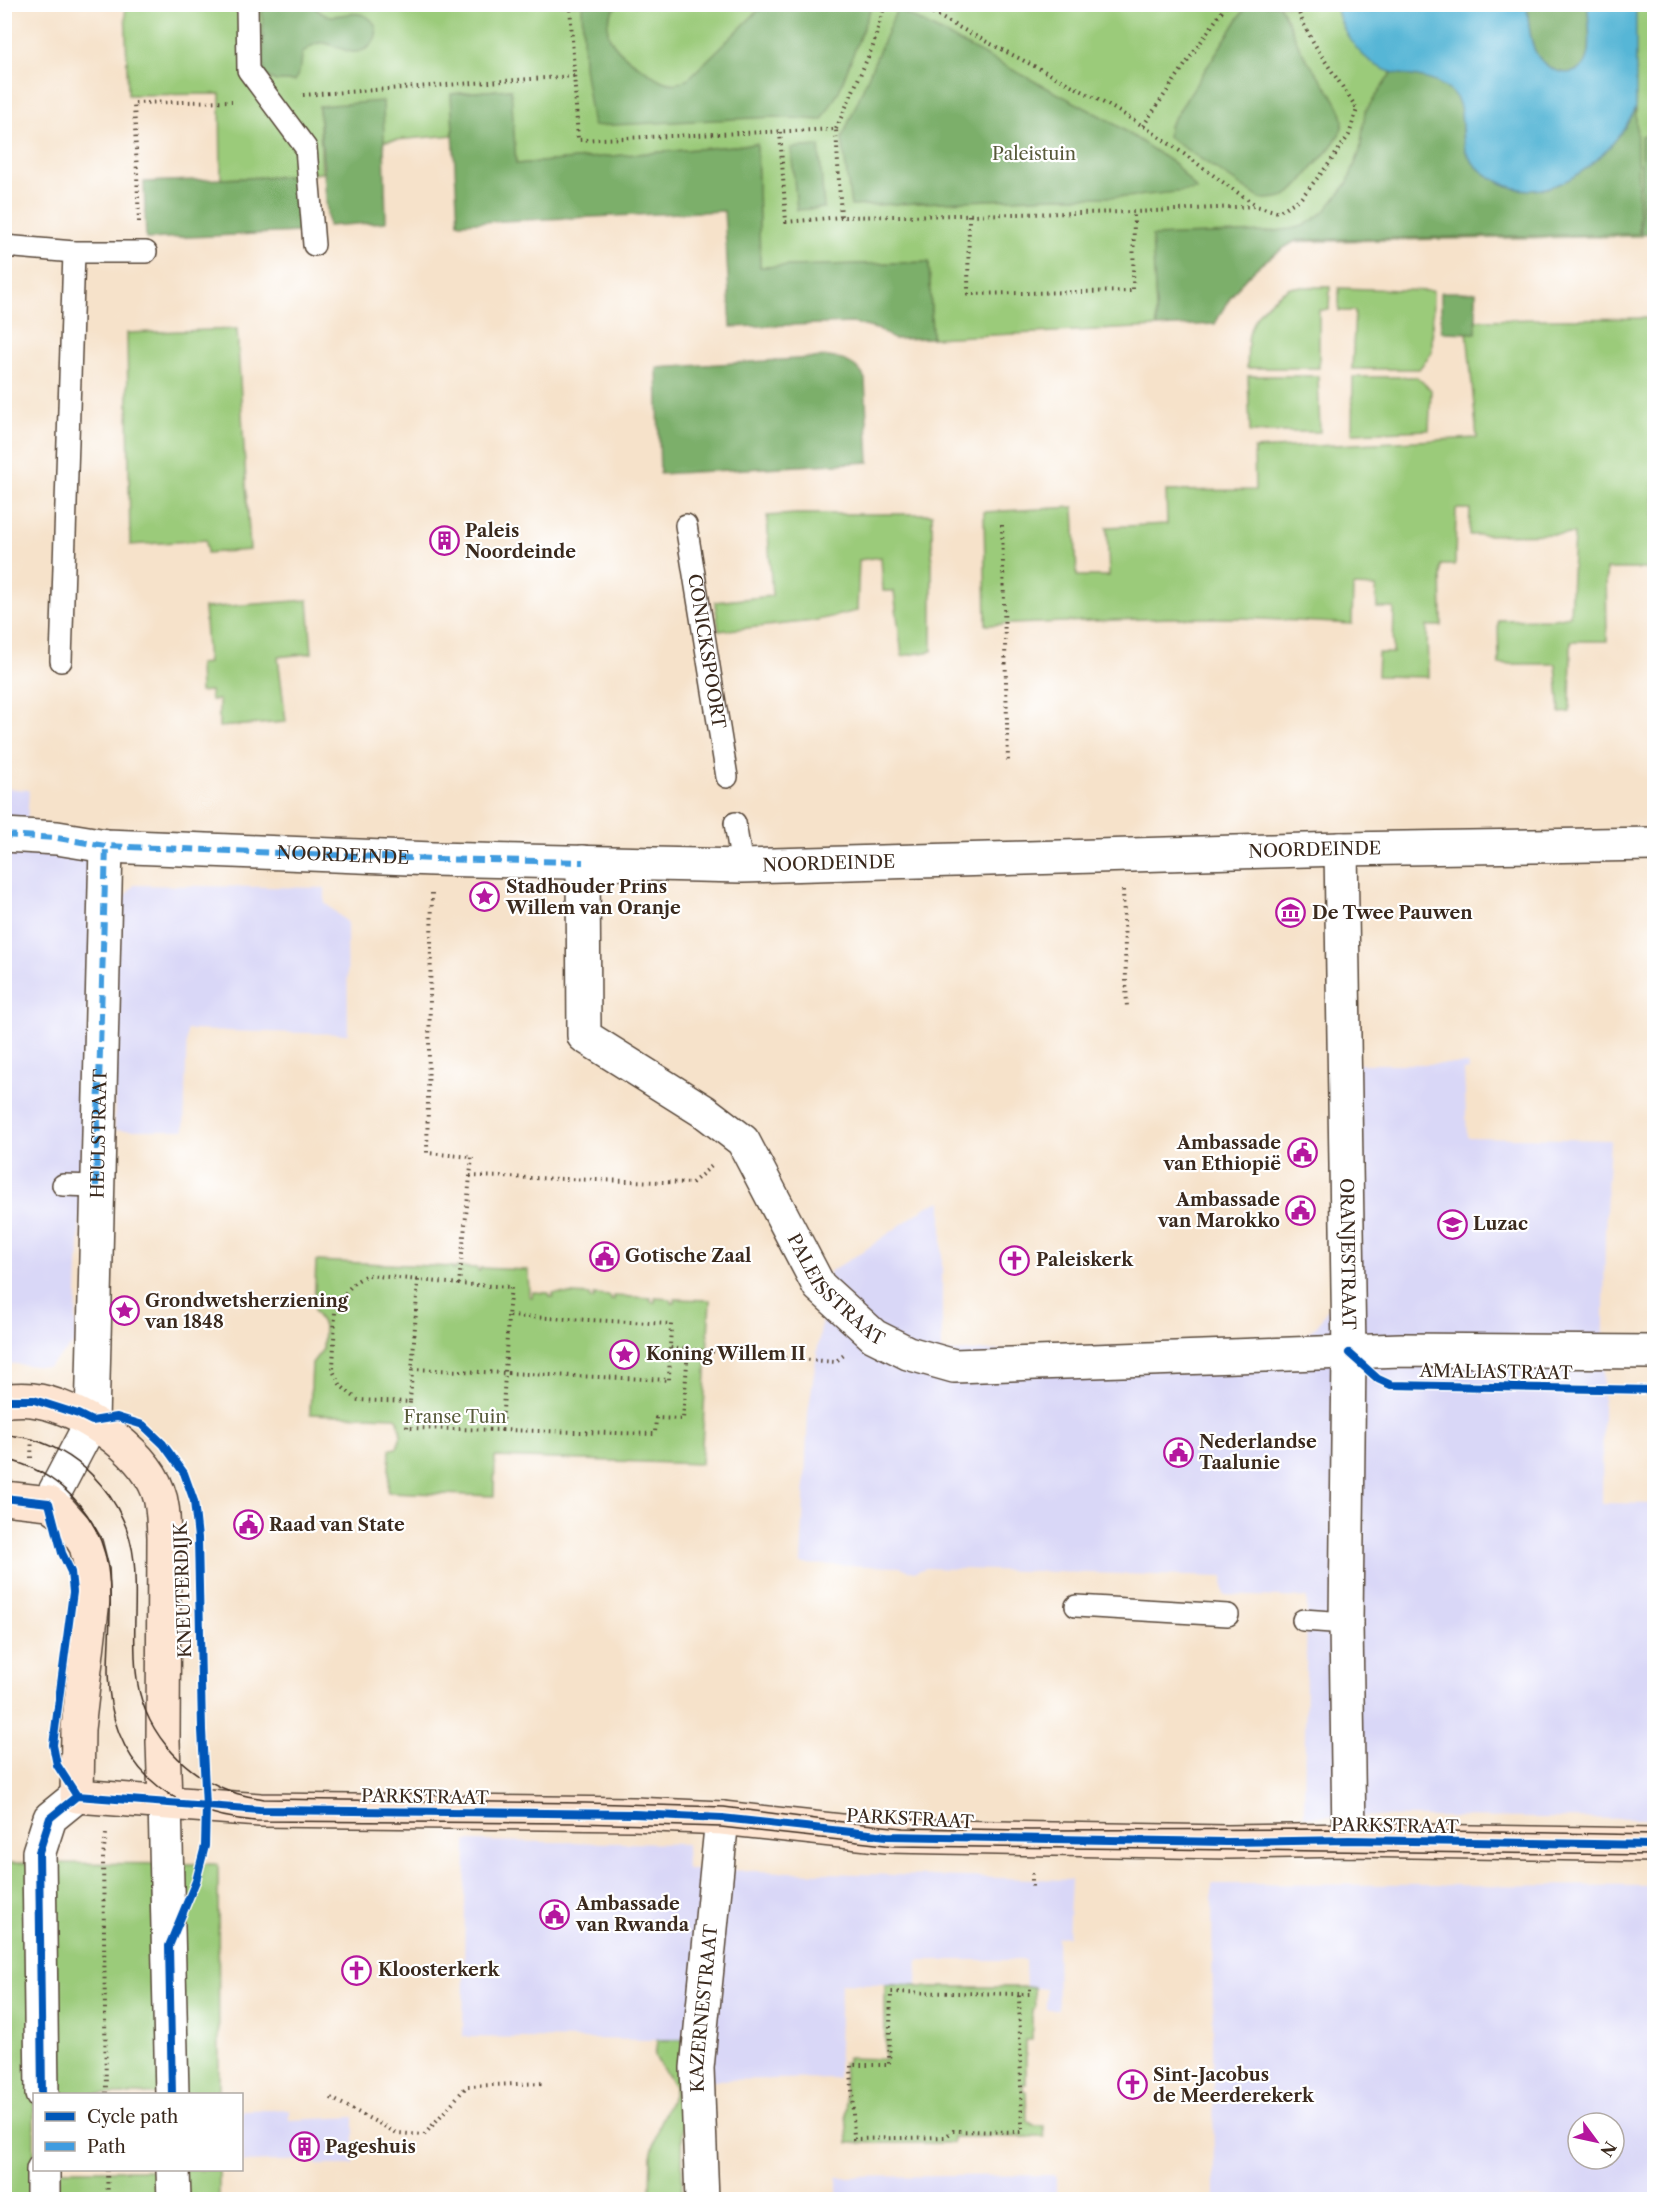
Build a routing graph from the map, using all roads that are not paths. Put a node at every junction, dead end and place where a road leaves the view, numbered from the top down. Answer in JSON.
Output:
{"nodes":[{"id":1,"x":247,"y":4,"type":"edge"},
{"id":2,"x":314,"y":245,"type":"dead end"},
{"id":3,"x":4,"y":246,"type":"edge"},
{"id":4,"x":74,"y":252,"type":"junction"},
{"id":5,"x":143,"y":252,"type":"road end"},
{"id":6,"x":686,"y":525,"type":"dead end"},
{"id":7,"x":61,"y":661,"type":"dead end"},
{"id":8,"x":727,"y":777,"type":"dead end"},
{"id":9,"x":735,"y":823,"type":"dead end"},
{"id":10,"x":4,"y":835,"type":"edge"},
{"id":11,"x":1654,"y":844,"type":"edge"},
{"id":12,"x":106,"y":846,"type":"junction"},
{"id":13,"x":1341,"y":849,"type":"junction"},
{"id":14,"x":583,"y":862,"type":"junction"},
{"id":15,"x":742,"y":866,"type":"junction"},
{"id":16,"x":63,"y":1185,"type":"dead end"},
{"id":17,"x":96,"y":1186,"type":"junction"},
{"id":18,"x":1654,"y":1352,"type":"edge"},
{"id":19,"x":1349,"y":1353,"type":"junction"},
{"id":20,"x":19,"y":1400,"type":"edge"},
{"id":21,"x":92,"y":1421,"type":"junction"},
{"id":22,"x":26,"y":1500,"type":"edge"},
{"id":23,"x":1076,"y":1606,"type":"dead end"},
{"id":24,"x":1228,"y":1615,"type":"dead end"},
{"id":25,"x":1303,"y":1620,"type":"dead end"},
{"id":26,"x":1346,"y":1623,"type":"junction"},
{"id":27,"x":77,"y":1796,"type":"junction"},
{"id":28,"x":165,"y":1802,"type":"junction"},
{"id":29,"x":722,"y":1818,"type":"junction"},
{"id":30,"x":1349,"y":1839,"type":"junction"},
{"id":31,"x":1654,"y":1845,"type":"edge"},
{"id":32,"x":42,"y":2093,"type":"edge"},
{"id":33,"x":172,"y":2093,"type":"edge"},
{"id":34,"x":173,"y":2171,"type":"edge"},
{"id":35,"x":174,"y":2199,"type":"edge"},
{"id":36,"x":702,"y":2199,"type":"edge"}],
"edges":[{"from":1,"to":2,"type":"lane"},
{"from":3,"to":4,"type":"lane"},
{"from":4,"to":5,"type":"lane"},
{"from":4,"to":7,"type":"lane"},
{"from":6,"to":8,"type":"lane","name":"CONICKSPOORT"},
{"from":9,"to":15,"type":"lane"},
{"from":10,"to":12,"type":"street","name":"NOORDEINDE"},
{"from":11,"to":13,"type":"street","name":"NOORDEINDE"},
{"from":12,"to":14,"type":"street","name":"NOORDEINDE"},
{"from":12,"to":17,"type":"street","name":"HEULSTRAAT"},
{"from":13,"to":15,"type":"street","name":"NOORDEINDE"},
{"from":13,"to":19,"type":"street","name":"ORANJESTRAAT"},
{"from":14,"to":15,"type":"street","name":"NOORDEINDE"},
{"from":14,"to":19,"type":"street","name":"PALEISSTRAAT"},
{"from":16,"to":17,"type":"lane"},
{"from":17,"to":21,"type":"street","name":"HEULSTRAAT"},
{"from":18,"to":19,"type":"street","name":"AMALIASTRAAT"},
{"from":19,"to":26,"type":"street","name":"ORANJESTRAAT"},
{"from":20,"to":21,"type":"street","name":"KNEUTERDIJK"},
{"from":21,"to":22,"type":"street"},
{"from":21,"to":28,"type":"street","name":"KNEUTERDIJK"},
{"from":22,"to":27,"type":"street"},
{"from":23,"to":24,"type":"lane"},
{"from":25,"to":26,"type":"lane"},
{"from":26,"to":30,"type":"street","name":"ORANJESTRAAT"},
{"from":27,"to":28,"type":"street"},
{"from":27,"to":32,"type":"street"},
{"from":28,"to":29,"type":"street","name":"PARKSTRAAT"},
{"from":28,"to":33,"type":"street"},
{"from":29,"to":30,"type":"street","name":"PARKSTRAAT"},
{"from":29,"to":36,"type":"street","name":"KAZERNESTRAAT"},
{"from":30,"to":31,"type":"street","name":"PARKSTRAAT"},
{"from":34,"to":35,"type":"street"}]}
